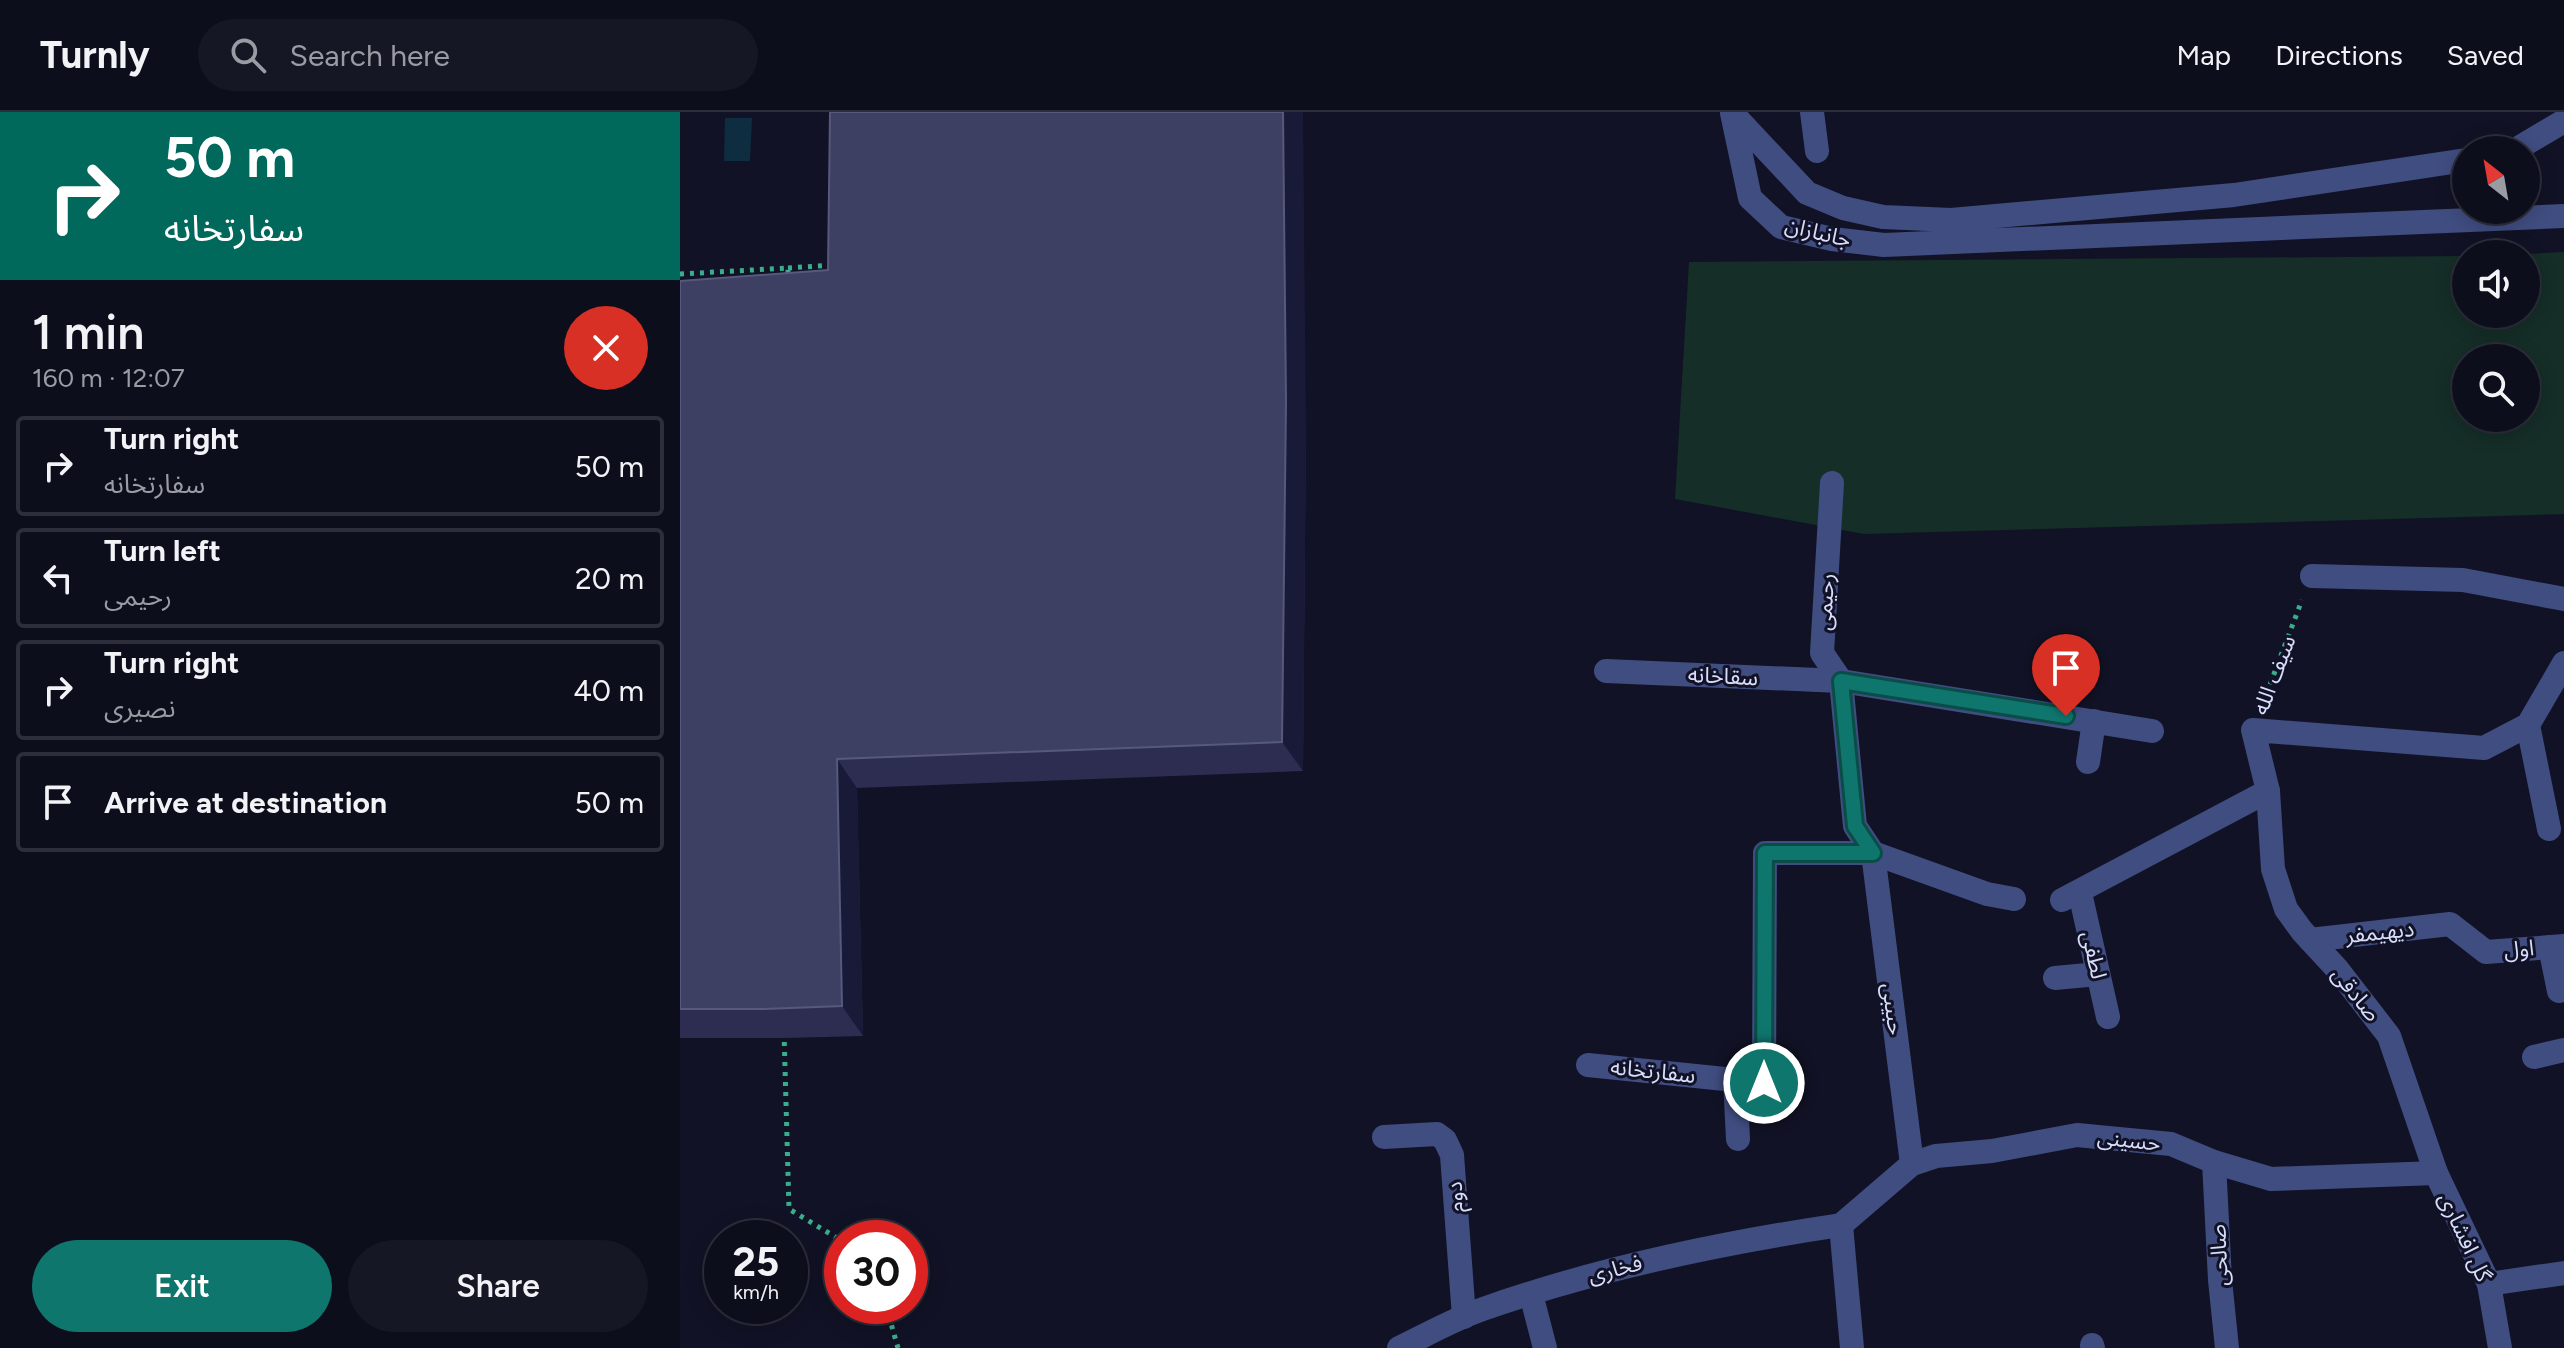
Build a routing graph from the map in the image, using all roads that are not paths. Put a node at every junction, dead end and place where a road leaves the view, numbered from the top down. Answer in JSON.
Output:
{"nodes":[{"id":1,"x":1812,"y":112,"type":"edge"},
{"id":2,"x":1732,"y":113,"type":"edge"},
{"id":3,"x":2564,"y":121,"type":"edge"},
{"id":4,"x":2539,"y":136,"type":"edge"},
{"id":5,"x":1817,"y":151,"type":"dead end"},
{"id":6,"x":2452,"y":162,"type":"edge"},
{"id":7,"x":2564,"y":216,"type":"edge"},
{"id":8,"x":1832,"y":483,"type":"dead end"},
{"id":9,"x":2312,"y":576,"type":"road end"},
{"id":10,"x":2564,"y":599,"type":"edge"},
{"id":11,"x":2564,"y":663,"type":"edge"},
{"id":12,"x":1606,"y":671,"type":"dead end"},
{"id":13,"x":1841,"y":681,"type":"junction"},
{"id":14,"x":2094,"y":721,"type":"junction"},
{"id":15,"x":2528,"y":725,"type":"junction"},
{"id":16,"x":2152,"y":731,"type":"dead end"},
{"id":17,"x":2088,"y":762,"type":"dead end"},
{"id":18,"x":2268,"y":791,"type":"junction"},
{"id":19,"x":2270,"y":824,"type":"joint"},
{"id":20,"x":2549,"y":829,"type":"dead end"},
{"id":21,"x":1873,"y":853,"type":"junction"},
{"id":22,"x":2014,"y":899,"type":"dead end"},
{"id":23,"x":2450,"y":924,"type":"joint"},
{"id":24,"x":2310,"y":940,"type":"junction"},
{"id":25,"x":2557,"y":946,"type":"edge"},
{"id":26,"x":2098,"y":974,"type":"junction"},
{"id":27,"x":2055,"y":978,"type":"dead end"},
{"id":28,"x":2559,"y":991,"type":"dead end"},
{"id":29,"x":2108,"y":1017,"type":"dead end"},
{"id":30,"x":2564,"y":1050,"type":"edge"},
{"id":31,"x":2534,"y":1057,"type":"dead end"},
{"id":32,"x":1588,"y":1065,"type":"dead end"},
{"id":33,"x":1735,"y":1080,"type":"junction"},
{"id":34,"x":1384,"y":1137,"type":"dead end"},
{"id":35,"x":1738,"y":1139,"type":"dead end"},
{"id":36,"x":2214,"y":1162,"type":"junction"},
{"id":37,"x":1912,"y":1164,"type":"junction"},
{"id":38,"x":2436,"y":1173,"type":"junction"},
{"id":39,"x":1841,"y":1225,"type":"junction"},
{"id":40,"x":2564,"y":1273,"type":"edge"},
{"id":41,"x":2489,"y":1284,"type":"junction"},
{"id":42,"x":1531,"y":1294,"type":"junction"},
{"id":43,"x":1464,"y":1317,"type":"junction"},
{"id":44,"x":1399,"y":1348,"type":"edge"},
{"id":45,"x":1545,"y":1348,"type":"edge"},
{"id":46,"x":1852,"y":1348,"type":"edge"},
{"id":47,"x":2227,"y":1348,"type":"edge"},
{"id":48,"x":2500,"y":1348,"type":"edge"}],
"edges":[{"from":1,"to":5,"type":"street"},
{"from":2,"to":6,"type":"street","name":"جانبازان"},
{"from":2,"to":7,"type":"street","name":"جانبازان"},
{"from":3,"to":4,"type":"street"},
{"from":8,"to":13,"type":"street","name":"رحیمی"},
{"from":9,"to":10,"type":"street"},
{"from":11,"to":15,"type":"street"},
{"from":12,"to":13,"type":"street","name":"سقاخانه"},
{"from":13,"to":14,"type":"street","name":"سقاخانه"},
{"from":13,"to":21,"type":"street","name":"رحیمی"},
{"from":14,"to":16,"type":"street","name":"سقاخانه"},
{"from":14,"to":17,"type":"street"},
{"from":15,"to":18,"type":"street","name":"سیف الله"},
{"from":15,"to":20,"type":"street"},
{"from":18,"to":19,"type":"street","name":"سیف الله"},
{"from":18,"to":26,"type":"street","name":"لطفی"},
{"from":19,"to":24,"type":"street","name":"صادقی"},
{"from":21,"to":22,"type":"street"},
{"from":21,"to":33,"type":"street","name":"سفارتخانه"},
{"from":21,"to":37,"type":"street","name":"حبیبی"},
{"from":23,"to":24,"type":"street","name":"دیهیمفر"},
{"from":23,"to":25,"type":"street","name":"اول"},
{"from":24,"to":38,"type":"street","name":"صادقی"},
{"from":25,"to":28,"type":"street","name":"اول"},
{"from":26,"to":27,"type":"street"},
{"from":26,"to":29,"type":"street","name":"لطفی"},
{"from":30,"to":31,"type":"street"},
{"from":32,"to":33,"type":"street","name":"سفارتخانه"},
{"from":33,"to":35,"type":"street"},
{"from":34,"to":43,"type":"street","name":"دوم"},
{"from":36,"to":37,"type":"street","name":"حسینی"},
{"from":36,"to":38,"type":"street","name":"حسینی"},
{"from":36,"to":47,"type":"street","name":"صالحی"},
{"from":37,"to":39,"type":"street","name":"حسینی"},
{"from":38,"to":41,"type":"street","name":"گل افشاری"},
{"from":39,"to":42,"type":"street","name":"فخاری"},
{"from":39,"to":46,"type":"street"},
{"from":40,"to":41,"type":"street"},
{"from":41,"to":48,"type":"street","name":"گل افشاری"},
{"from":42,"to":43,"type":"street","name":"فخاری"},
{"from":42,"to":45,"type":"street"},
{"from":43,"to":44,"type":"street","name":"فخاری"}]}
